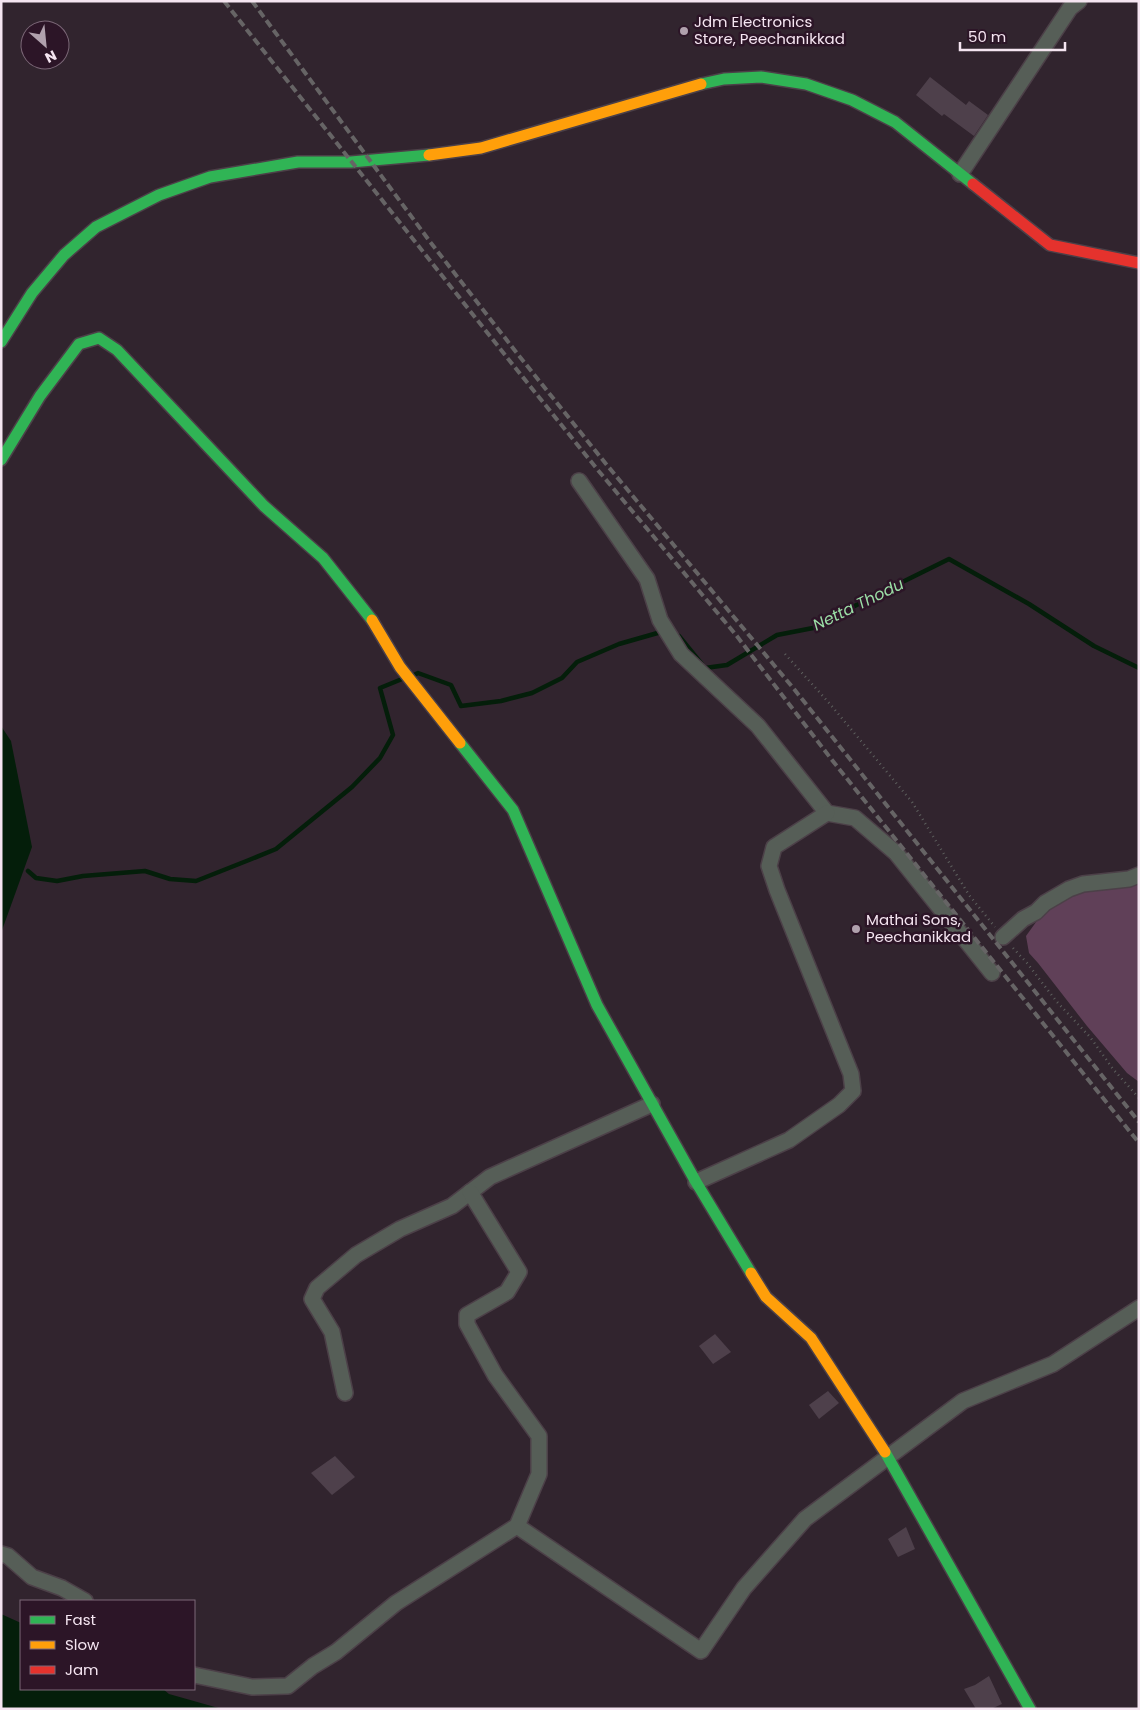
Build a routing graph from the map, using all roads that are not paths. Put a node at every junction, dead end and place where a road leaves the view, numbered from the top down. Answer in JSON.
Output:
{"nodes":[{"id":1,"x":1079,"y":1,"type":"edge"},
{"id":2,"x":960,"y":174,"type":"junction"},
{"id":3,"x":1139,"y":264,"type":"edge"},
{"id":4,"x":1,"y":342,"type":"edge"},
{"id":5,"x":1,"y":460,"type":"edge"},
{"id":6,"x":579,"y":481,"type":"dead end"},
{"id":7,"x":827,"y":813,"type":"junction"},
{"id":8,"x":1139,"y":875,"type":"edge"},
{"id":9,"x":1003,"y":937,"type":"road end"},
{"id":10,"x":992,"y":973,"type":"dead end"},
{"id":11,"x":652,"y":1104,"type":"junction"},
{"id":12,"x":696,"y":1182,"type":"junction"},
{"id":13,"x":470,"y":1192,"type":"junction"},
{"id":14,"x":1139,"y":1308,"type":"edge"},
{"id":15,"x":345,"y":1393,"type":"dead end"},
{"id":16,"x":888,"y":1456,"type":"junction"},
{"id":17,"x":517,"y":1526,"type":"junction"},
{"id":18,"x":1,"y":1554,"type":"edge"},
{"id":19,"x":83,"y":1600,"type":"edge"},
{"id":20,"x":195,"y":1675,"type":"edge"},
{"id":21,"x":1030,"y":1709,"type":"edge"}],
"edges":[{"from":1,"to":2,"type":"street"},
{"from":2,"to":3,"type":"street"},
{"from":2,"to":4,"type":"street"},
{"from":5,"to":11,"type":"street"},
{"from":6,"to":7,"type":"street"},
{"from":7,"to":10,"type":"street"},
{"from":7,"to":12,"type":"street"},
{"from":8,"to":9,"type":"street"},
{"from":11,"to":12,"type":"street"},
{"from":11,"to":13,"type":"street"},
{"from":12,"to":16,"type":"street"},
{"from":13,"to":15,"type":"street"},
{"from":13,"to":17,"type":"street"},
{"from":14,"to":16,"type":"street"},
{"from":16,"to":17,"type":"street"},
{"from":16,"to":21,"type":"street"},
{"from":17,"to":20,"type":"street"},
{"from":18,"to":19,"type":"street"}]}
